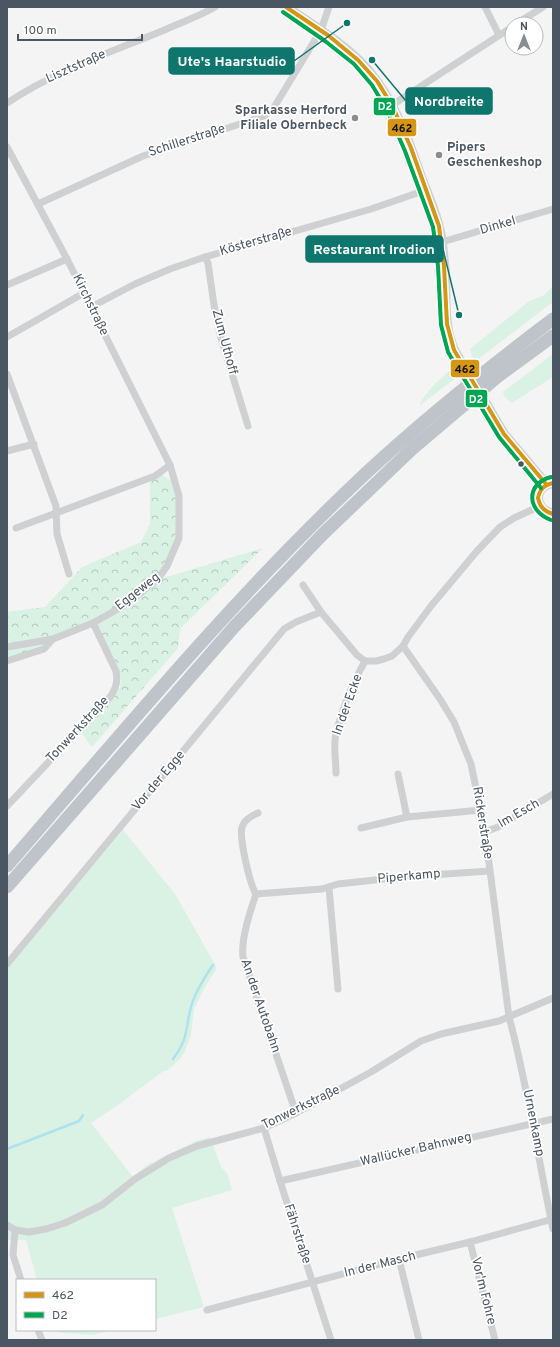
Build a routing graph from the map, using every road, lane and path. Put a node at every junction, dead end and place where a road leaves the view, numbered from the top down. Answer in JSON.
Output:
{"nodes":[{"id":1,"x":215,"y":7,"type":"edge"},
{"id":2,"x":286,"y":7,"type":"edge"},
{"id":3,"x":329,"y":7,"type":"edge"},
{"id":4,"x":486,"y":7,"type":"edge"},
{"id":5,"x":543,"y":7,"type":"edge"},
{"id":6,"x":529,"y":16,"type":"edge"},
{"id":7,"x":322,"y":30,"type":"junction"},
{"id":8,"x":504,"y":32,"type":"edge"},
{"id":9,"x":499,"y":35,"type":"junction"},
{"id":10,"x":7,"y":103,"type":"edge"},
{"id":11,"x":392,"y":105,"type":"junction"},
{"id":12,"x":7,"y":147,"type":"edge"},
{"id":13,"x":426,"y":190,"type":"junction"},
{"id":14,"x":38,"y":204,"type":"junction"},
{"id":15,"x":553,"y":209,"type":"edge"},
{"id":16,"x":442,"y":242,"type":"junction"},
{"id":17,"x":205,"y":257,"type":"junction"},
{"id":18,"x":67,"y":259,"type":"junction"},
{"id":19,"x":7,"y":285,"type":"edge"},
{"id":20,"x":84,"y":293,"type":"junction"},
{"id":21,"x":91,"y":307,"type":"junction"},
{"id":22,"x":553,"y":319,"type":"edge"},
{"id":23,"x":553,"y":336,"type":"edge"},
{"id":24,"x":7,"y":337,"type":"edge"},
{"id":25,"x":7,"y":374,"type":"edge"},
{"id":26,"x":248,"y":426,"type":"dead end"},
{"id":27,"x":34,"y":444,"type":"junction"},
{"id":28,"x":7,"y":451,"type":"edge"},
{"id":29,"x":170,"y":465,"type":"junction"},
{"id":30,"x":550,"y":484,"type":"edge"},
{"id":31,"x":540,"y":506,"type":"junction"},
{"id":32,"x":55,"y":513,"type":"junction"},
{"id":33,"x":553,"y":514,"type":"edge"},
{"id":34,"x":16,"y":528,"type":"dead end"},
{"id":35,"x":69,"y":574,"type":"dead end"},
{"id":36,"x":303,"y":585,"type":"dead end"},
{"id":37,"x":321,"y":612,"type":"junction"},
{"id":38,"x":93,"y":623,"type":"junction"},
{"id":39,"x":53,"y":639,"type":"junction"},
{"id":40,"x":403,"y":646,"type":"junction"},
{"id":41,"x":7,"y":647,"type":"edge"},
{"id":42,"x":7,"y":661,"type":"edge"},
{"id":43,"x":365,"y":661,"type":"junction"},
{"id":44,"x":336,"y":773,"type":"dead end"},
{"id":45,"x":398,"y":774,"type":"dead end"},
{"id":46,"x":553,"y":794,"type":"edge"},
{"id":47,"x":7,"y":806,"type":"edge"},
{"id":48,"x":481,"y":810,"type":"junction"},
{"id":49,"x":258,"y":813,"type":"dead end"},
{"id":50,"x":407,"y":817,"type":"junction"},
{"id":51,"x":361,"y":828,"type":"dead end"},
{"id":52,"x":485,"y":832,"type":"junction"},
{"id":53,"x":7,"y":866,"type":"edge"},
{"id":54,"x":489,"y":871,"type":"junction"},
{"id":55,"x":7,"y":887,"type":"edge"},
{"id":56,"x":329,"y":888,"type":"junction"},
{"id":57,"x":256,"y":894,"type":"junction"},
{"id":58,"x":7,"y":964,"type":"edge"},
{"id":59,"x":338,"y":988,"type":"dead end"},
{"id":60,"x":553,"y":998,"type":"edge"},
{"id":61,"x":509,"y":1017,"type":"junction"},
{"id":62,"x":296,"y":1113,"type":"junction"},
{"id":63,"x":553,"y":1119,"type":"edge"},
{"id":64,"x":533,"y":1123,"type":"junction"},
{"id":65,"x":264,"y":1128,"type":"junction"},
{"id":66,"x":280,"y":1181,"type":"junction"},
{"id":67,"x":552,"y":1220,"type":"edge"},
{"id":68,"x":7,"y":1225,"type":"edge"},
{"id":69,"x":553,"y":1229,"type":"edge"},
{"id":70,"x":15,"y":1230,"type":"junction"},
{"id":71,"x":470,"y":1242,"type":"junction"},
{"id":72,"x":10,"y":1244,"type":"edge"},
{"id":73,"x":399,"y":1259,"type":"junction"},
{"id":74,"x":21,"y":1279,"type":"edge"},
{"id":75,"x":312,"y":1282,"type":"junction"},
{"id":76,"x":207,"y":1310,"type":"dead end"},
{"id":77,"x":331,"y":1340,"type":"edge"},
{"id":78,"x":419,"y":1340,"type":"edge"},
{"id":79,"x":495,"y":1340,"type":"edge"}],
"edges":[{"from":1,"to":10,"type":"street","name":"Lisztstraße"},
{"from":2,"to":7,"type":"street"},
{"from":3,"to":7,"type":"street","name":"Schillerstraße"},
{"from":4,"to":9,"type":"street"},
{"from":5,"to":6,"type":"street"},
{"from":7,"to":11,"type":"street"},
{"from":7,"to":14,"type":"street","name":"Schillerstraße"},
{"from":8,"to":9,"type":"street"},
{"from":9,"to":11,"type":"street"},
{"from":11,"to":13,"type":"street"},
{"from":12,"to":14,"type":"street","name":"Kirchstraße"},
{"from":13,"to":16,"type":"street"},
{"from":13,"to":17,"type":"street","name":"Kösterstraße"},
{"from":14,"to":18,"type":"street","name":"Kirchstraße"},
{"from":15,"to":16,"type":"street","name":"Dinkel"},
{"from":16,"to":30,"type":"street"},
{"from":17,"to":21,"type":"street","name":"Kösterstraße"},
{"from":17,"to":26,"type":"street","name":"Zum Uthoff"},
{"from":18,"to":19,"type":"street"},
{"from":18,"to":20,"type":"street","name":"Kirchstraße"},
{"from":20,"to":21,"type":"street","name":"Kirchstraße"},
{"from":20,"to":24,"type":"street"},
{"from":21,"to":29,"type":"street","name":"Kirchstraße"},
{"from":22,"to":53,"type":"highway"},
{"from":23,"to":55,"type":"highway"},
{"from":25,"to":27,"type":"street"},
{"from":27,"to":28,"type":"street"},
{"from":27,"to":32,"type":"street"},
{"from":29,"to":32,"type":"street"},
{"from":29,"to":38,"type":"street","name":"Eggeweg"},
{"from":30,"to":31,"type":"street"},
{"from":31,"to":33,"type":"street"},
{"from":31,"to":40,"type":"street"},
{"from":32,"to":34,"type":"street"},
{"from":32,"to":35,"type":"street"},
{"from":36,"to":37,"type":"street"},
{"from":37,"to":43,"type":"street"},
{"from":37,"to":58,"type":"street","name":"Vor der Egge"},
{"from":38,"to":39,"type":"street","name":"Eggeweg"},
{"from":38,"to":47,"type":"street","name":"Tonwerkstraße"},
{"from":39,"to":41,"type":"street","name":"Eggeweg"},
{"from":39,"to":42,"type":"street"},
{"from":40,"to":43,"type":"street"},
{"from":40,"to":48,"type":"street","name":"Rickerstraße"},
{"from":43,"to":44,"type":"street","name":"In der Ecke"},
{"from":45,"to":50,"type":"street"},
{"from":46,"to":52,"type":"street","name":"Im Esch"},
{"from":48,"to":50,"type":"street"},
{"from":48,"to":52,"type":"street","name":"Rickerstraße"},
{"from":49,"to":57,"type":"street"},
{"from":50,"to":51,"type":"street"},
{"from":52,"to":54,"type":"street","name":"Rickerstraße"},
{"from":54,"to":56,"type":"street","name":"Piperkamp"},
{"from":54,"to":61,"type":"street","name":"Rickerstraße"},
{"from":56,"to":57,"type":"street","name":"Piperkamp"},
{"from":56,"to":59,"type":"street"},
{"from":57,"to":62,"type":"street","name":"An der Autobahn"},
{"from":60,"to":61,"type":"street","name":"Tonwerkstraße"},
{"from":61,"to":62,"type":"street","name":"Tonwerkstraße"},
{"from":61,"to":64,"type":"street","name":"Urnenkamp"},
{"from":62,"to":65,"type":"street","name":"Tonwerkstraße"},
{"from":63,"to":64,"type":"street","name":"Wallücker Bahnweg"},
{"from":64,"to":66,"type":"street","name":"Wallücker Bahnweg"},
{"from":64,"to":67,"type":"street","name":"Urnenkamp"},
{"from":65,"to":66,"type":"street","name":"Fährstraße"},
{"from":65,"to":70,"type":"street","name":"Tonwerkstraße"},
{"from":66,"to":75,"type":"street","name":"Fährstraße"},
{"from":67,"to":69,"type":"street","name":"Urnenkamp"},
{"from":67,"to":71,"type":"street","name":"In der Masch"},
{"from":68,"to":70,"type":"street","name":"Tonwerkstraße"},
{"from":70,"to":72,"type":"street"},
{"from":71,"to":73,"type":"street","name":"In der Masch"},
{"from":71,"to":79,"type":"street","name":"Vor'm Fohre"},
{"from":72,"to":74,"type":"street"},
{"from":73,"to":75,"type":"street","name":"In der Masch"},
{"from":73,"to":78,"type":"street"},
{"from":75,"to":76,"type":"street","name":"In der Masch"},
{"from":75,"to":77,"type":"street","name":"Fährstraße"}]}
